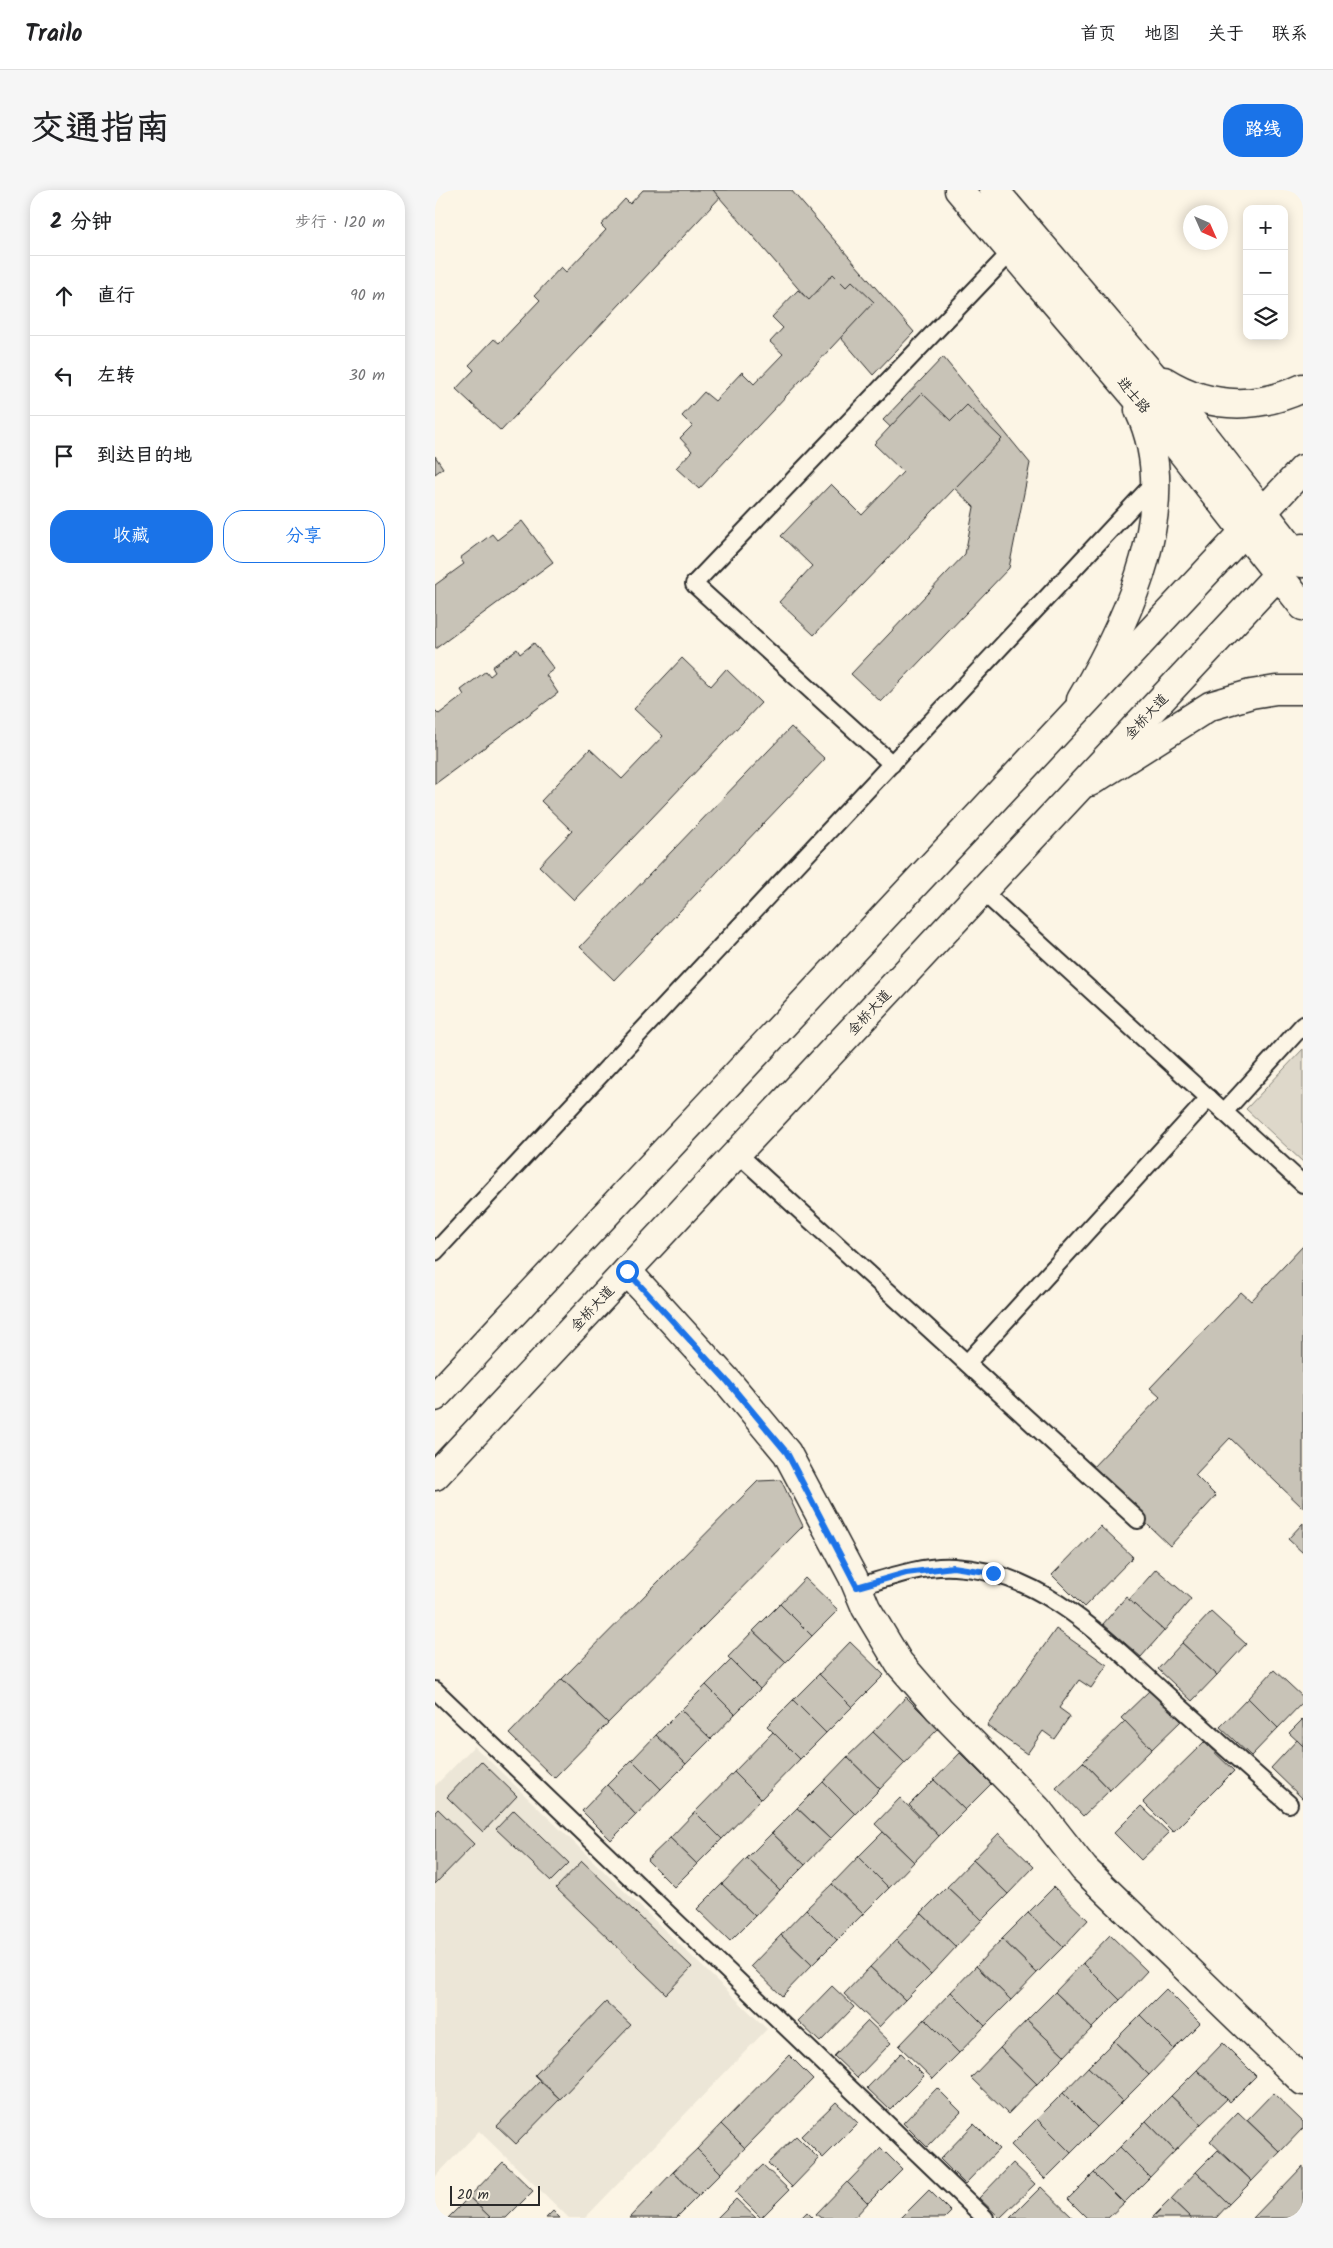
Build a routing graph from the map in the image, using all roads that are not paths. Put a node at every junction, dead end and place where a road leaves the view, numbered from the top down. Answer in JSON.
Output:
{"nodes":[{"id":1,"x":959,"y":190,"type":"edge"},
{"id":2,"x":994,"y":190,"type":"edge"},
{"id":3,"x":1011,"y":252,"type":"junction"},
{"id":4,"x":1148,"y":370,"type":"junction"},
{"id":5,"x":1303,"y":388,"type":"edge"},
{"id":6,"x":1130,"y":390,"type":"junction"},
{"id":7,"x":1303,"y":469,"type":"edge"},
{"id":8,"x":1156,"y":481,"type":"junction"},
{"id":9,"x":1263,"y":512,"type":"junction"},
{"id":10,"x":1245,"y":532,"type":"junction"},
{"id":11,"x":1301,"y":555,"type":"edge"},
{"id":12,"x":1278,"y":574,"type":"junction"},
{"id":13,"x":1303,"y":606,"type":"edge"},
{"id":14,"x":1303,"y":690,"type":"edge"},
{"id":15,"x":1070,"y":718,"type":"junction"},
{"id":16,"x":892,"y":764,"type":"junction"},
{"id":17,"x":1072,"y":794,"type":"junction"},
{"id":18,"x":982,"y":891,"type":"junction"},
{"id":19,"x":1303,"y":1025,"type":"edge"},
{"id":20,"x":1209,"y":1098,"type":"junction"},
{"id":21,"x":1224,"y":1112,"type":"junction"},
{"id":22,"x":737,"y":1153,"type":"junction"},
{"id":23,"x":1303,"y":1184,"type":"edge"},
{"id":24,"x":435,"y":1252,"type":"edge"},
{"id":25,"x":627,"y":1271,"type":"junction"},
{"id":26,"x":967,"y":1363,"type":"junction"},
{"id":27,"x":436,"y":1394,"type":"edge"},
{"id":28,"x":435,"y":1476,"type":"edge"},
{"id":29,"x":1138,"y":1520,"type":"dead end"},
{"id":30,"x":857,"y":1587,"type":"junction"},
{"id":31,"x":435,"y":1690,"type":"edge"},
{"id":32,"x":1289,"y":1804,"type":"dead end"},
{"id":33,"x":1303,"y":2081,"type":"edge"},
{"id":34,"x":985,"y":2218,"type":"edge"}],
"edges":[{"from":1,"to":3,"type":"main road","name":"进士路"},
{"from":2,"to":4,"type":"main road","name":"进士路"},
{"from":3,"to":6,"type":"main road","name":"进士路"},
{"from":3,"to":16,"type":"lane"},
{"from":4,"to":5,"type":"main road"},
{"from":4,"to":9,"type":"main road","name":"进士路"},
{"from":6,"to":8,"type":"main road"},
{"from":6,"to":10,"type":"main road","name":"进士路"},
{"from":7,"to":9,"type":"main road"},
{"from":8,"to":15,"type":"main road"},
{"from":8,"to":16,"type":"lane"},
{"from":9,"to":10,"type":"main road"},
{"from":9,"to":11,"type":"main road","name":"进士路"},
{"from":10,"to":12,"type":"main road","name":"进士路"},
{"from":10,"to":15,"type":"main road"},
{"from":11,"to":12,"type":"main road","name":"金桥大道"},
{"from":12,"to":13,"type":"main road","name":"进士路"},
{"from":12,"to":17,"type":"main road","name":"金桥大道"},
{"from":14,"to":17,"type":"main road"},
{"from":15,"to":27,"type":"main road"},
{"from":16,"to":24,"type":"lane"},
{"from":17,"to":18,"type":"main road","name":"金桥大道"},
{"from":18,"to":20,"type":"lane"},
{"from":18,"to":22,"type":"main road","name":"金桥大道"},
{"from":19,"to":21,"type":"lane"},
{"from":20,"to":21,"type":"lane"},
{"from":20,"to":26,"type":"lane"},
{"from":21,"to":23,"type":"lane"},
{"from":22,"to":25,"type":"main road","name":"金桥大道"},
{"from":22,"to":26,"type":"lane"},
{"from":25,"to":28,"type":"main road","name":"金桥大道"},
{"from":25,"to":30,"type":"main road"},
{"from":26,"to":29,"type":"lane"},
{"from":30,"to":32,"type":"lane"},
{"from":30,"to":33,"type":"main road"},
{"from":31,"to":34,"type":"lane"}]}
